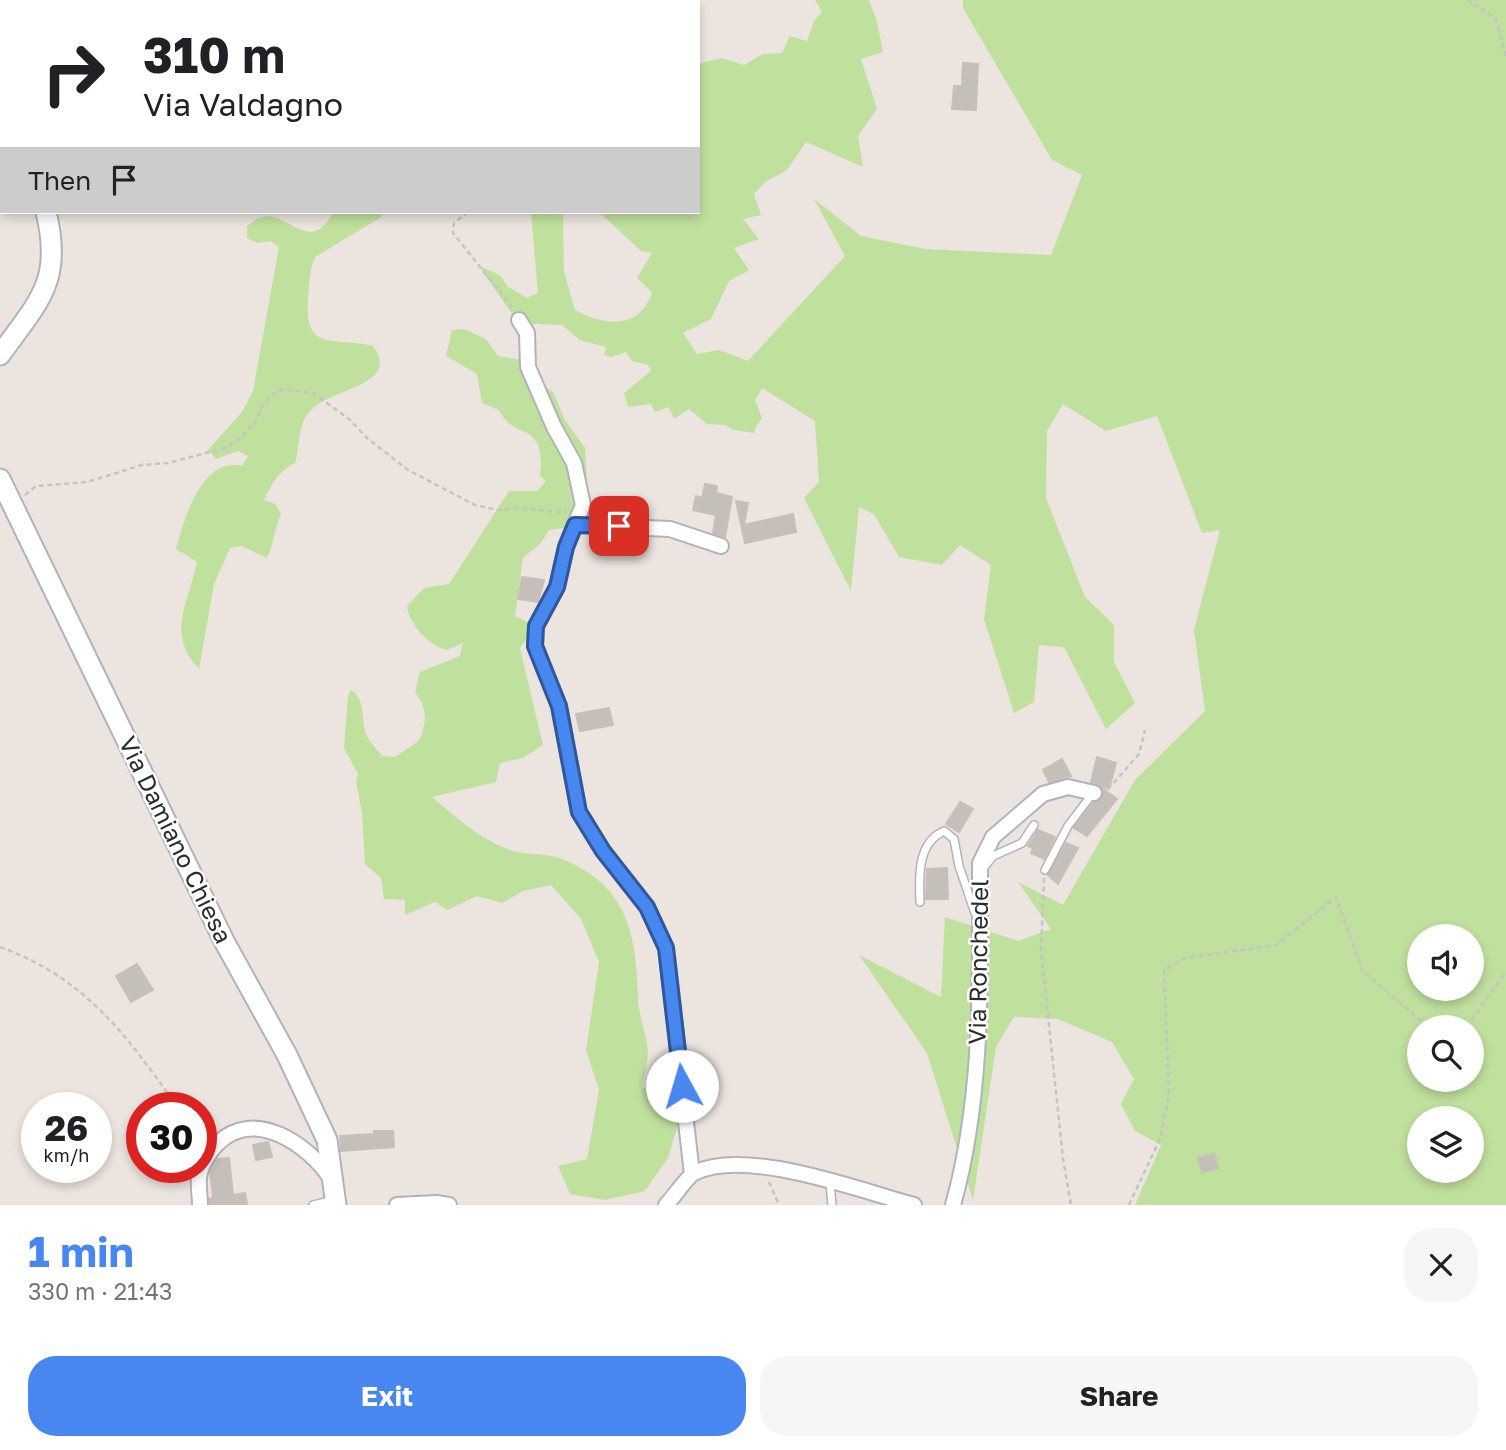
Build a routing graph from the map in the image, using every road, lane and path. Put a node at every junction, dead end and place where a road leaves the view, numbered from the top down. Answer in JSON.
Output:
{"nodes":[{"id":1,"x":1467,"y":0,"type":"edge"},
{"id":2,"x":1506,"y":56,"type":"edge"},
{"id":3,"x":46,"y":214,"type":"edge"},
{"id":4,"x":465,"y":214,"type":"edge"},
{"id":5,"x":519,"y":320,"type":"joint"},
{"id":6,"x":0,"y":355,"type":"edge"},
{"id":7,"x":0,"y":479,"type":"edge"},
{"id":8,"x":13,"y":509,"type":"junction"},
{"id":9,"x":581,"y":509,"type":"junction"},
{"id":10,"x":575,"y":525,"type":"junction"},
{"id":11,"x":721,"y":547,"type":"dead end"},
{"id":12,"x":1145,"y":730,"type":"dead end"},
{"id":13,"x":1094,"y":793,"type":"junction"},
{"id":14,"x":1034,"y":825,"type":"dead end"},
{"id":15,"x":1045,"y":870,"type":"joint"},
{"id":16,"x":980,"y":873,"type":"junction"},
{"id":17,"x":920,"y":902,"type":"dead end"},
{"id":18,"x":979,"y":923,"type":"junction"},
{"id":19,"x":0,"y":947,"type":"edge"},
{"id":20,"x":1506,"y":972,"type":"edge"},
{"id":21,"x":1414,"y":1015,"type":"edge"},
{"id":22,"x":1475,"y":1015,"type":"edge"},
{"id":23,"x":167,"y":1092,"type":"edge"},
{"id":24,"x":762,"y":1165,"type":"junction"},
{"id":25,"x":692,"y":1174,"type":"junction"},
{"id":26,"x":332,"y":1180,"type":"junction"},
{"id":27,"x":830,"y":1182,"type":"junction"},
{"id":28,"x":335,"y":1203,"type":"edge"},
{"id":29,"x":200,"y":1205,"type":"edge"},
{"id":30,"x":313,"y":1205,"type":"edge"},
{"id":31,"x":397,"y":1205,"type":"edge"},
{"id":32,"x":449,"y":1205,"type":"edge"},
{"id":33,"x":666,"y":1205,"type":"edge"},
{"id":34,"x":779,"y":1205,"type":"edge"},
{"id":35,"x":832,"y":1205,"type":"edge"},
{"id":36,"x":914,"y":1205,"type":"edge"},
{"id":37,"x":953,"y":1205,"type":"edge"},
{"id":38,"x":1071,"y":1205,"type":"edge"},
{"id":39,"x":1129,"y":1205,"type":"edge"}],
"edges":[{"from":1,"to":2,"type":"path"},
{"from":3,"to":6,"type":"street"},
{"from":4,"to":5,"type":"path"},
{"from":5,"to":9,"type":"street"},
{"from":7,"to":8,"type":"street","name":"Via Damiano Chiesa"},
{"from":8,"to":9,"type":"path"},
{"from":8,"to":26,"type":"street","name":"Via Damiano Chiesa"},
{"from":9,"to":10,"type":"street"},
{"from":10,"to":11,"type":"street"},
{"from":10,"to":25,"type":"street"},
{"from":12,"to":13,"type":"path"},
{"from":13,"to":15,"type":"lane"},
{"from":13,"to":16,"type":"street","name":"Via Ronchedel"},
{"from":14,"to":16,"type":"lane"},
{"from":15,"to":38,"type":"path"},
{"from":16,"to":18,"type":"street","name":"Via Ronchedel"},
{"from":17,"to":18,"type":"lane"},
{"from":18,"to":37,"type":"street","name":"Via Ronchedel"},
{"from":19,"to":23,"type":"path"},
{"from":20,"to":22,"type":"path"},
{"from":21,"to":39,"type":"path"},
{"from":24,"to":25,"type":"street"},
{"from":24,"to":27,"type":"street"},
{"from":24,"to":34,"type":"path"},
{"from":25,"to":33,"type":"street"},
{"from":26,"to":28,"type":"street","name":"Via Damiano Chiesa"},
{"from":26,"to":29,"type":"street"},
{"from":27,"to":35,"type":"lane"},
{"from":27,"to":36,"type":"street"},
{"from":28,"to":30,"type":"lane"},
{"from":31,"to":32,"type":"street"}]}
